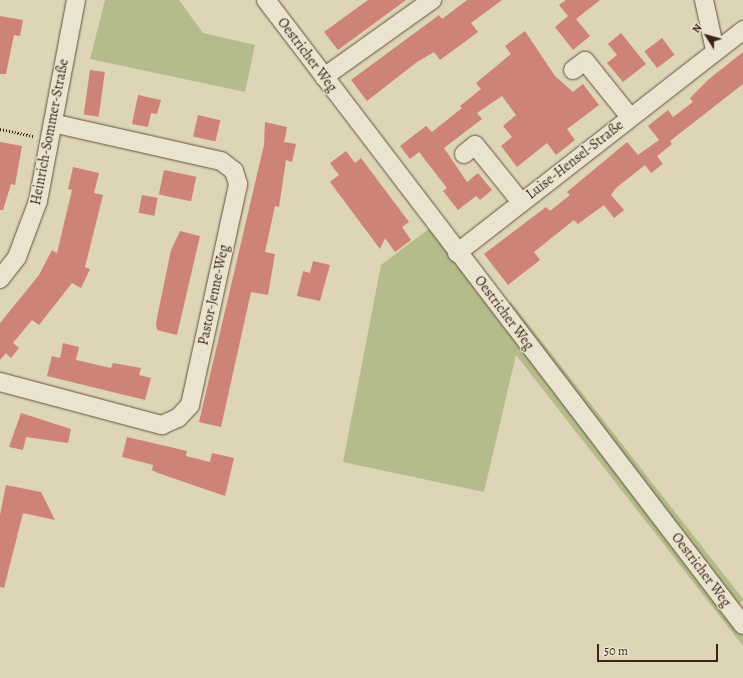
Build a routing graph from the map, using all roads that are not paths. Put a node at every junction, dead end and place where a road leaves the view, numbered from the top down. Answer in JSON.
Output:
{"nodes":[{"id":1,"x":76,"y":0,"type":"edge"},
{"id":2,"x":266,"y":0,"type":"edge"},
{"id":3,"x":432,"y":0,"type":"edge"},
{"id":4,"x":704,"y":0,"type":"edge"},
{"id":5,"x":743,"y":30,"type":"edge"},
{"id":6,"x":715,"y":50,"type":"junction"},
{"id":7,"x":585,"y":61,"type":"dead end"},
{"id":8,"x":324,"y":77,"type":"junction"},
{"id":9,"x":630,"y":118,"type":"junction"},
{"id":10,"x":52,"y":131,"type":"junction"},
{"id":11,"x":476,"y":145,"type":"dead end"},
{"id":12,"x":521,"y":202,"type":"junction"},
{"id":13,"x":458,"y":253,"type":"junction"},
{"id":14,"x":0,"y":279,"type":"edge"},
{"id":15,"x":0,"y":382,"type":"edge"},
{"id":16,"x":743,"y":625,"type":"edge"}],
"edges":[{"from":1,"to":10,"type":"street","name":"Heinrich-Sommer-Straße"},
{"from":2,"to":8,"type":"street","name":"Oestricher Weg"},
{"from":3,"to":8,"type":"street"},
{"from":4,"to":6,"type":"street"},
{"from":5,"to":6,"type":"street","name":"Luise-Hensel-Straße"},
{"from":6,"to":9,"type":"street","name":"Luise-Hensel-Straße"},
{"from":7,"to":9,"type":"street","name":"Luise-Hensel-Straße"},
{"from":8,"to":13,"type":"street","name":"Oestricher Weg"},
{"from":9,"to":12,"type":"street","name":"Luise-Hensel-Straße"},
{"from":10,"to":14,"type":"street","name":"Heinrich-Sommer-Straße"},
{"from":10,"to":15,"type":"street","name":"Pastor-Jenne-Weg"},
{"from":11,"to":12,"type":"street","name":"Luise-Hensel-Straße"},
{"from":12,"to":13,"type":"street","name":"Luise-Hensel-Straße"},
{"from":13,"to":16,"type":"street","name":"Oestricher Weg"}]}
